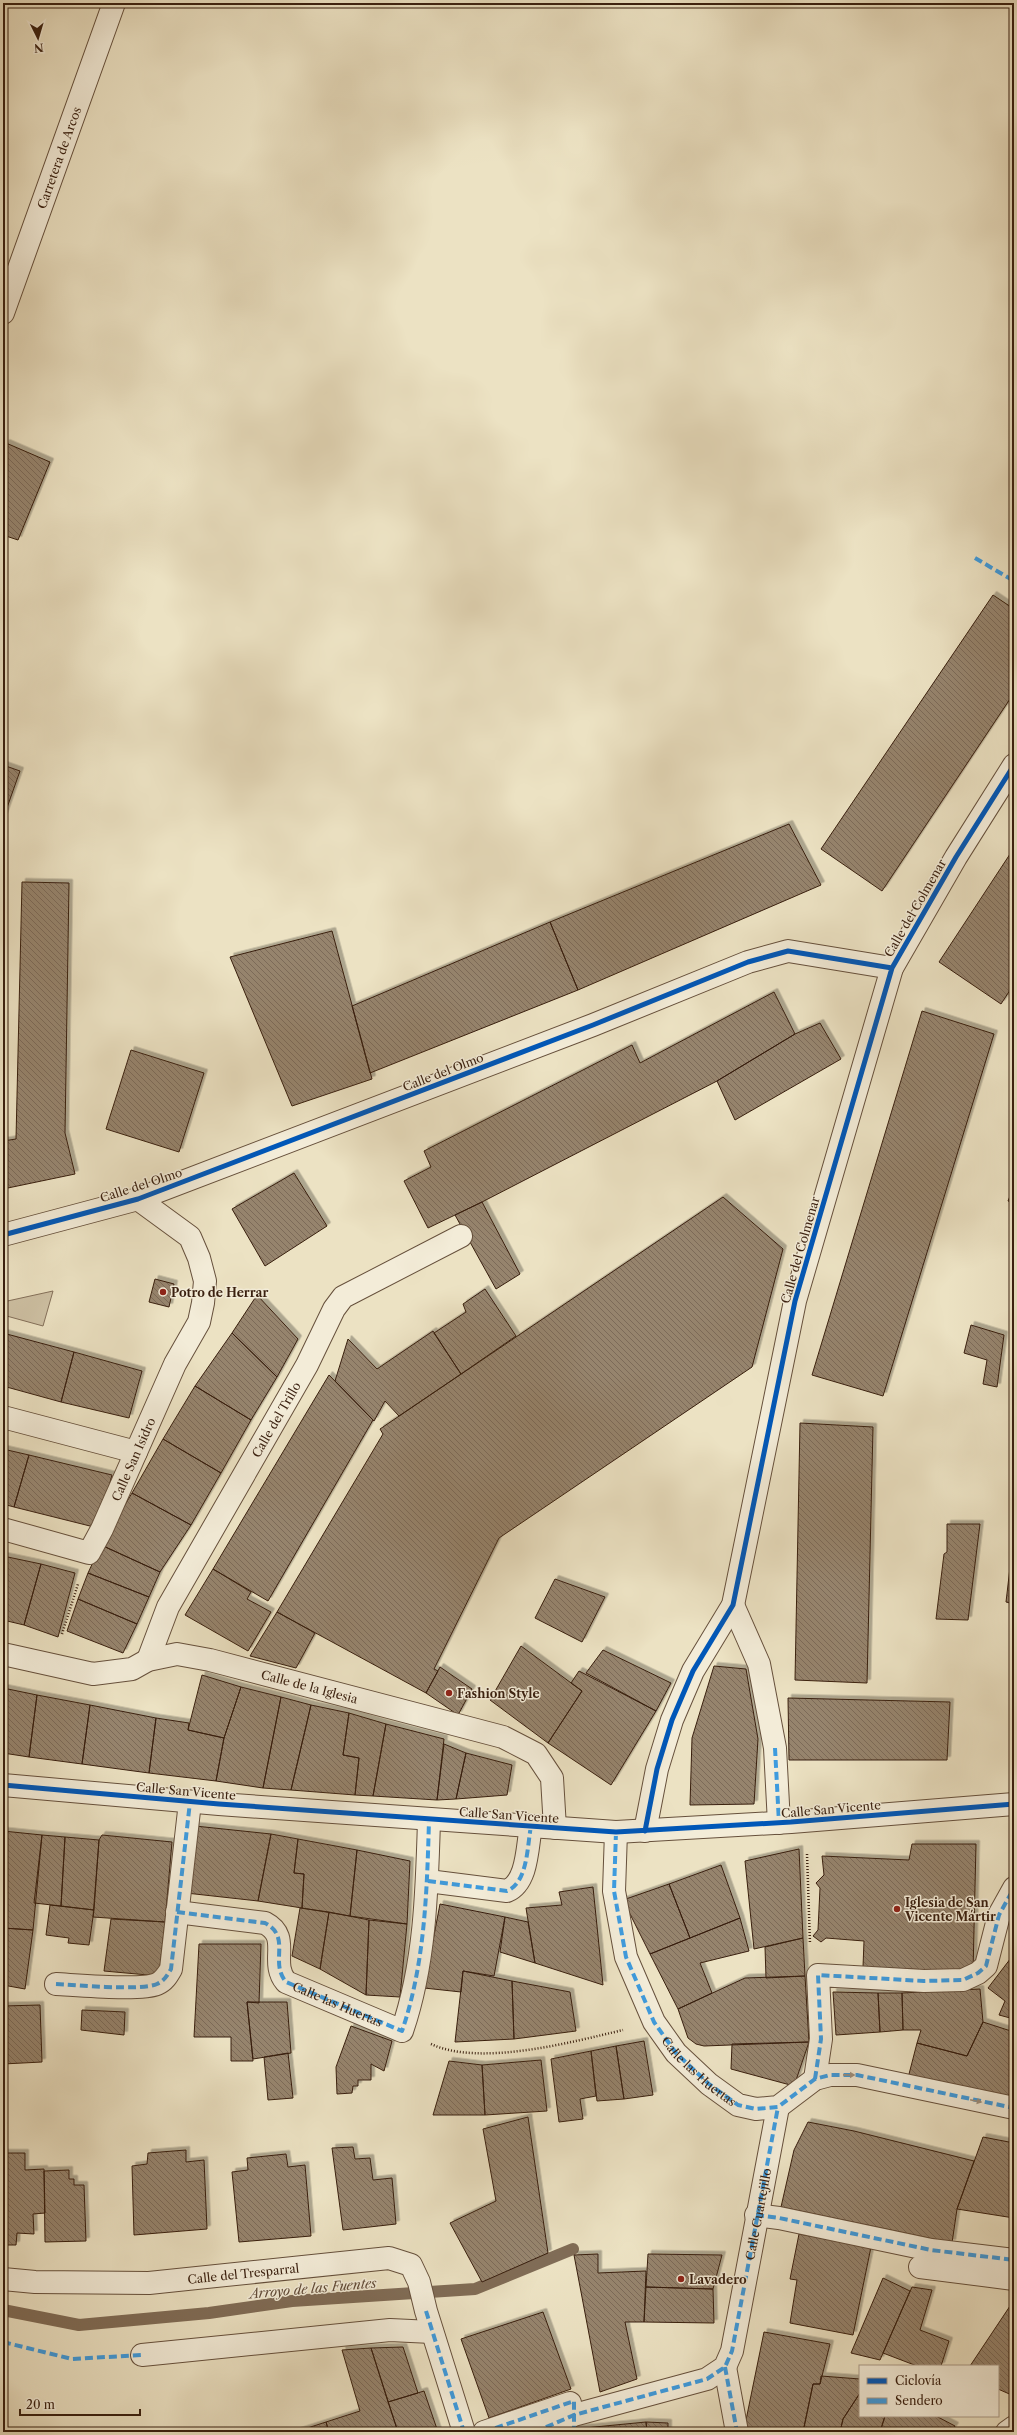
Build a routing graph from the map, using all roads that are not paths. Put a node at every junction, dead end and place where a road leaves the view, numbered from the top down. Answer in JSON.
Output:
{"nodes":[{"id":1,"x":114,"y":3,"type":"edge"},
{"id":2,"x":3,"y":313,"type":"edge"},
{"id":3,"x":1014,"y":765,"type":"edge"},
{"id":4,"x":892,"y":968,"type":"junction"},
{"id":5,"x":138,"y":1199,"type":"junction"},
{"id":6,"x":3,"y":1235,"type":"edge"},
{"id":7,"x":460,"y":1236,"type":"dead end"},
{"id":8,"x":175,"y":1364,"type":"joint"},
{"id":9,"x":3,"y":1417,"type":"edge"},
{"id":10,"x":136,"y":1452,"type":"junction"},
{"id":11,"x":3,"y":1529,"type":"edge"},
{"id":12,"x":733,"y":1605,"type":"junction"},
{"id":13,"x":3,"y":1654,"type":"edge"},
{"id":14,"x":148,"y":1660,"type":"junction"},
{"id":15,"x":3,"y":1785,"type":"edge"},
{"id":16,"x":190,"y":1802,"type":"junction"},
{"id":17,"x":1014,"y":1804,"type":"edge"},
{"id":18,"x":429,"y":1820,"type":"junction"},
{"id":19,"x":779,"y":1823,"type":"junction"},
{"id":20,"x":531,"y":1826,"type":"junction"},
{"id":21,"x":554,"y":1828,"type":"junction"},
{"id":22,"x":645,"y":1831,"type":"junction"},
{"id":23,"x":616,"y":1832,"type":"junction"},
{"id":24,"x":428,"y":1881,"type":"junction"},
{"id":25,"x":1014,"y":1888,"type":"edge"},
{"id":26,"x":177,"y":1912,"type":"junction"},
{"id":27,"x":56,"y":1984,"type":"dead end"},
{"id":28,"x":815,"y":2079,"type":"junction"},
{"id":29,"x":778,"y":2107,"type":"junction"},
{"id":30,"x":1014,"y":2108,"type":"edge"},
{"id":31,"x":756,"y":2215,"type":"junction"},
{"id":32,"x":1014,"y":2260,"type":"edge"},
{"id":33,"x":920,"y":2267,"type":"dead end"},
{"id":34,"x":3,"y":2279,"type":"edge"},
{"id":35,"x":1014,"y":2279,"type":"edge"},
{"id":36,"x":432,"y":2332,"type":"junction"},
{"id":37,"x":142,"y":2355,"type":"dead end"},
{"id":38,"x":725,"y":2367,"type":"junction"},
{"id":39,"x":574,"y":2424,"type":"edge"},
{"id":40,"x":1014,"y":2427,"type":"edge"},
{"id":41,"x":735,"y":2431,"type":"edge"},
{"id":42,"x":464,"y":2432,"type":"edge"},
{"id":43,"x":484,"y":2432,"type":"edge"},
{"id":44,"x":535,"y":2432,"type":"edge"},
{"id":45,"x":1007,"y":2432,"type":"edge"}],
"edges":[{"from":1,"to":2,"type":"street","name":"Carretera de Arcos"},
{"from":3,"to":4,"type":"street","name":"Calle del Colmenar"},
{"from":4,"to":5,"type":"street","name":"Calle del Olmo"},
{"from":4,"to":12,"type":"street","name":"Calle del Colmenar"},
{"from":5,"to":6,"type":"street","name":"Calle del Olmo"},
{"from":5,"to":8,"type":"street","name":"Calle del Olmo"},
{"from":7,"to":14,"type":"street","name":"Calle del Trillo"},
{"from":8,"to":10,"type":"street","name":"Calle San Isidro"},
{"from":9,"to":10,"type":"street"},
{"from":10,"to":11,"type":"street","name":"Calle San Isidro"},
{"from":12,"to":19,"type":"street"},
{"from":12,"to":22,"type":"street","name":"Calle del Colmenar"},
{"from":13,"to":14,"type":"street","name":"Calle de la Iglesia"},
{"from":14,"to":21,"type":"street","name":"Calle de la Iglesia"},
{"from":15,"to":16,"type":"street","name":"Calle San Vicente"},
{"from":16,"to":18,"type":"street","name":"Calle San Vicente"},
{"from":16,"to":26,"type":"street"},
{"from":17,"to":19,"type":"street","name":"Calle San Vicente"},
{"from":18,"to":20,"type":"street","name":"Calle San Vicente"},
{"from":18,"to":24,"type":"street"},
{"from":19,"to":22,"type":"street","name":"Calle San Vicente"},
{"from":20,"to":21,"type":"street","name":"Calle San Vicente"},
{"from":20,"to":24,"type":"street","name":"Calle San Vicente"},
{"from":21,"to":23,"type":"street","name":"Calle San Vicente"},
{"from":22,"to":23,"type":"street","name":"Calle San Vicente"},
{"from":23,"to":29,"type":"street","name":"Calle las Huertas"},
{"from":24,"to":26,"type":"street","name":"Calle las Huertas"},
{"from":25,"to":28,"type":"street"},
{"from":26,"to":27,"type":"street"},
{"from":28,"to":29,"type":"street"},
{"from":28,"to":30,"type":"street","one_way":true},
{"from":29,"to":31,"type":"street","name":"Calle Cuartejillo"},
{"from":31,"to":32,"type":"street"},
{"from":31,"to":38,"type":"street","name":"Calle Cuartejillo"},
{"from":33,"to":35,"type":"street"},
{"from":34,"to":36,"type":"street","name":"Calle del Tresparral"},
{"from":36,"to":37,"type":"street"},
{"from":36,"to":42,"type":"street","name":"Calle del Tresparral"},
{"from":38,"to":39,"type":"street"},
{"from":38,"to":41,"type":"street"},
{"from":39,"to":43,"type":"street"},
{"from":39,"to":44,"type":"street"},
{"from":40,"to":45,"type":"street"}]}
